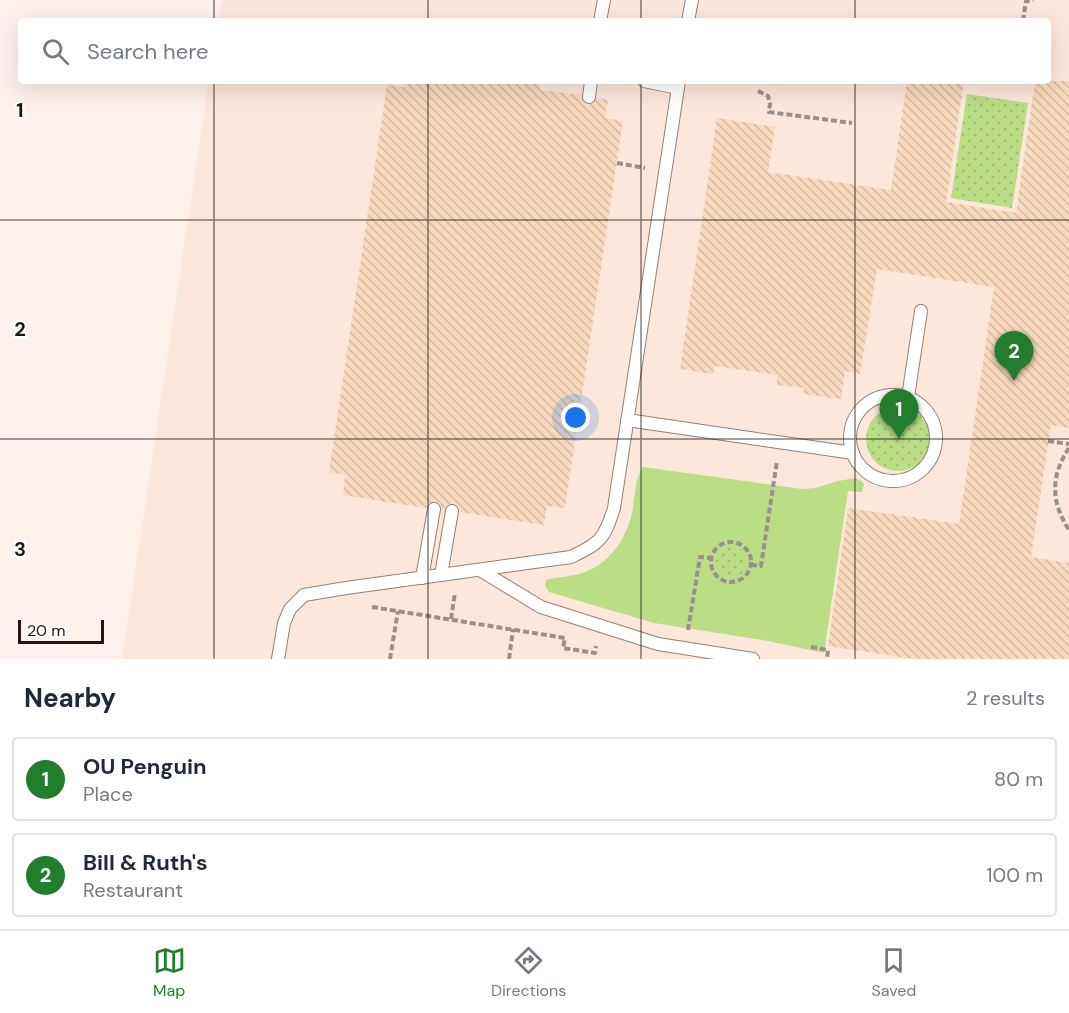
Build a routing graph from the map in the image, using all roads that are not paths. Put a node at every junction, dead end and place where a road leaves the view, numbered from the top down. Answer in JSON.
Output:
{"nodes":[{"id":1,"x":604,"y":0,"type":"edge"},
{"id":2,"x":692,"y":0,"type":"edge"},
{"id":3,"x":601,"y":18,"type":"edge"},
{"id":4,"x":689,"y":18,"type":"edge"},
{"id":5,"x":591,"y":84,"type":"edge"},
{"id":6,"x":678,"y":85,"type":"edge"},
{"id":7,"x":589,"y":97,"type":"dead end"},
{"id":8,"x":921,"y":311,"type":"dead end"},
{"id":9,"x":908,"y":397,"type":"junction"},
{"id":10,"x":627,"y":420,"type":"junction"},
{"id":11,"x":853,"y":453,"type":"junction"},
{"id":12,"x":434,"y":509,"type":"dead end"},
{"id":13,"x":452,"y":511,"type":"dead end"},
{"id":14,"x":480,"y":570,"type":"junction"},
{"id":15,"x":441,"y":575,"type":"junction"},
{"id":16,"x":422,"y":578,"type":"junction"},
{"id":17,"x":278,"y":659,"type":"edge"},
{"id":18,"x":753,"y":659,"type":"edge"}],
"edges":[{"from":1,"to":3,"type":"lane"},
{"from":2,"to":4,"type":"lane"},
{"from":5,"to":7,"type":"lane"},
{"from":6,"to":10,"type":"lane"},
{"from":8,"to":9,"type":"lane"},
{"from":9,"to":11,"type":"lane"},
{"from":9,"to":11,"type":"lane"},
{"from":10,"to":11,"type":"lane"},
{"from":10,"to":14,"type":"lane"},
{"from":12,"to":16,"type":"lane"},
{"from":13,"to":15,"type":"lane"},
{"from":14,"to":15,"type":"lane"},
{"from":14,"to":18,"type":"lane"},
{"from":15,"to":16,"type":"lane"},
{"from":16,"to":17,"type":"lane"}]}
